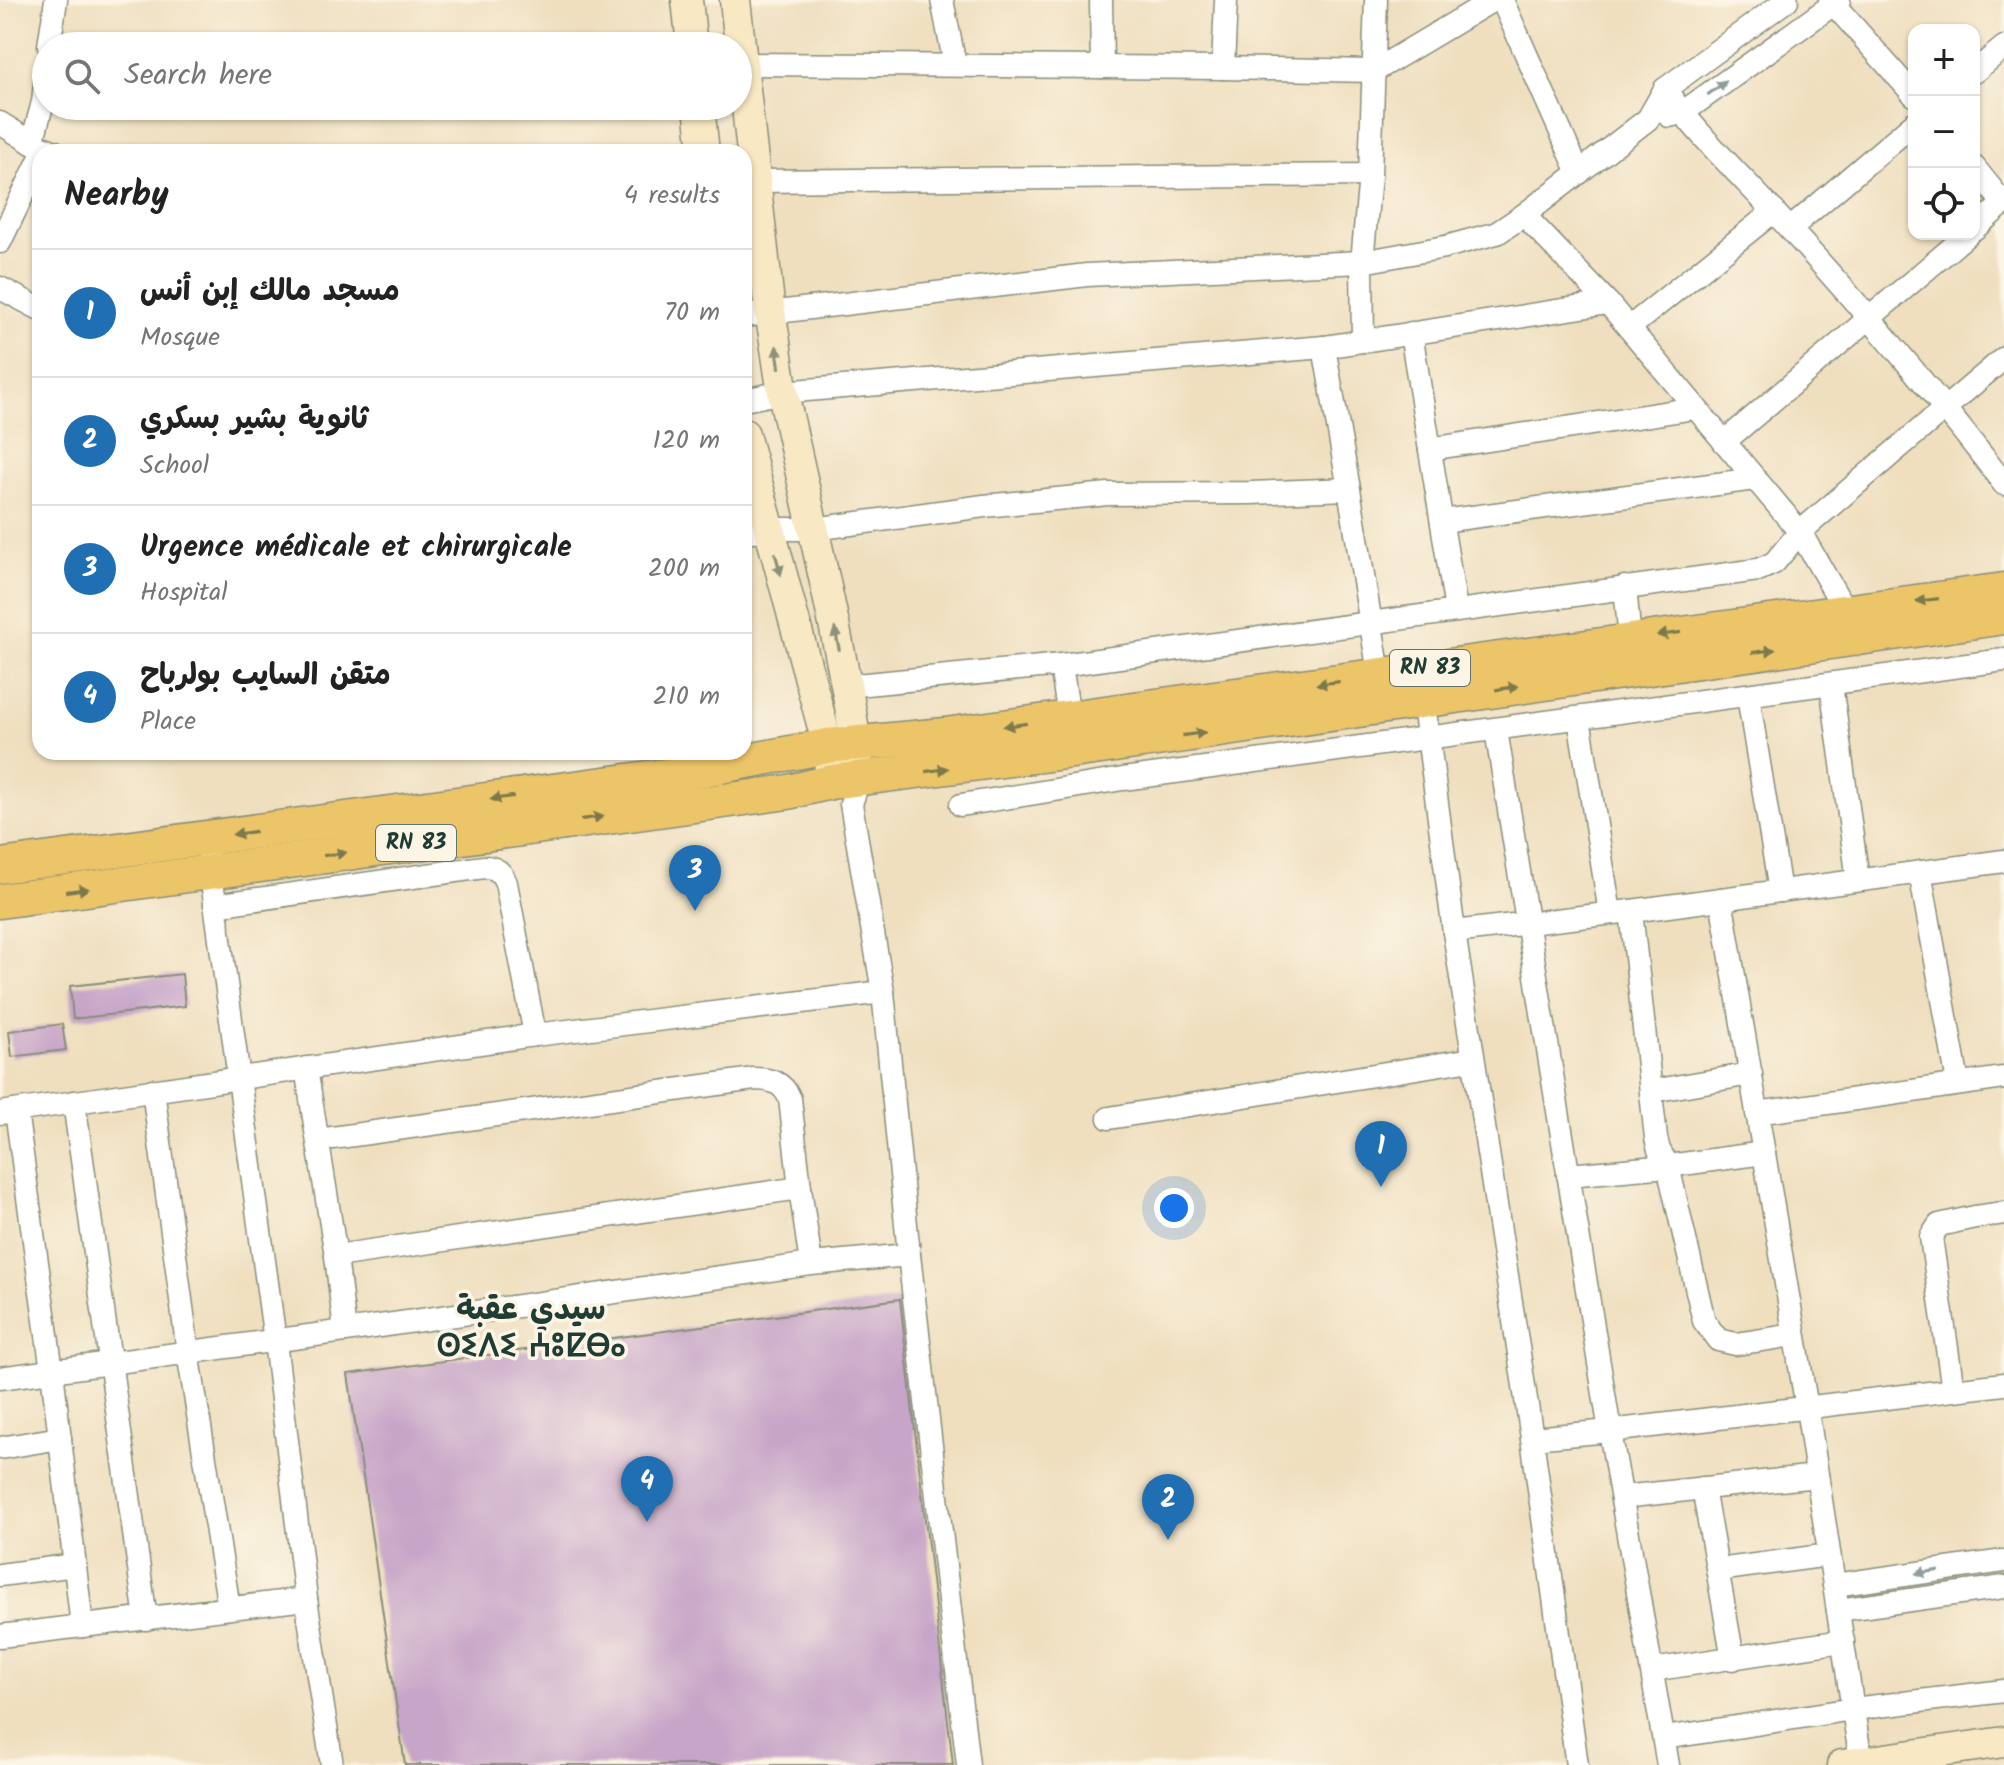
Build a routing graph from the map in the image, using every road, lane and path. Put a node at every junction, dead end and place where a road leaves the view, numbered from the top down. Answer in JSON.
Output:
{"nodes":[{"id":1,"x":56,"y":0,"type":"edge"},
{"id":2,"x":687,"y":0,"type":"edge"},
{"id":3,"x":735,"y":0,"type":"edge"},
{"id":4,"x":942,"y":0,"type":"edge"},
{"id":5,"x":1101,"y":0,"type":"edge"},
{"id":6,"x":1226,"y":0,"type":"edge"},
{"id":7,"x":1376,"y":0,"type":"edge"},
{"id":8,"x":1493,"y":0,"type":"edge"},
{"id":9,"x":1502,"y":0,"type":"edge"},
{"id":10,"x":1787,"y":0,"type":"edge"},
{"id":11,"x":1834,"y":1,"type":"edge"},
{"id":12,"x":51,"y":32,"type":"edge"},
{"id":13,"x":690,"y":32,"type":"edge"},
{"id":14,"x":739,"y":32,"type":"edge"},
{"id":15,"x":2004,"y":47,"type":"edge"},
{"id":16,"x":752,"y":64,"type":"edge"},
{"id":17,"x":955,"y":65,"type":"junction"},
{"id":18,"x":1102,"y":67,"type":"junction"},
{"id":19,"x":1980,"y":67,"type":"edge"},
{"id":20,"x":1223,"y":68,"type":"junction"},
{"id":21,"x":1374,"y":71,"type":"junction"},
{"id":22,"x":1908,"y":88,"type":"edge"},
{"id":23,"x":1665,"y":89,"type":"junction"},
{"id":24,"x":1682,"y":113,"type":"junction"},
{"id":25,"x":1648,"y":119,"type":"junction"},
{"id":26,"x":43,"y":120,"type":"edge"},
{"id":27,"x":701,"y":120,"type":"edge"},
{"id":28,"x":749,"y":120,"type":"edge"},
{"id":29,"x":0,"y":123,"type":"edge"},
{"id":30,"x":1908,"y":128,"type":"edge"},
{"id":31,"x":32,"y":144,"type":"edge"},
{"id":32,"x":43,"y":144,"type":"edge"},
{"id":33,"x":703,"y":144,"type":"edge"},
{"id":34,"x":752,"y":144,"type":"edge"},
{"id":35,"x":752,"y":145,"type":"edge"},
{"id":36,"x":1975,"y":168,"type":"edge"},
{"id":37,"x":1579,"y":173,"type":"junction"},
{"id":38,"x":32,"y":174,"type":"edge"},
{"id":39,"x":1370,"y":175,"type":"junction"},
{"id":40,"x":756,"y":181,"type":"junction"},
{"id":41,"x":2004,"y":204,"type":"edge"},
{"id":42,"x":1774,"y":211,"type":"junction"},
{"id":43,"x":1524,"y":215,"type":"junction"},
{"id":44,"x":1980,"y":224,"type":"edge"},
{"id":45,"x":1790,"y":229,"type":"junction"},
{"id":46,"x":1961,"y":240,"type":"edge"},
{"id":47,"x":0,"y":242,"type":"edge"},
{"id":48,"x":1362,"y":262,"type":"junction"},
{"id":49,"x":0,"y":288,"type":"edge"},
{"id":50,"x":1608,"y":303,"type":"junction"},
{"id":51,"x":32,"y":305,"type":"edge"},
{"id":52,"x":757,"y":314,"type":"edge"},
{"id":53,"x":1870,"y":318,"type":"junction"},
{"id":54,"x":1629,"y":328,"type":"junction"},
{"id":55,"x":1411,"y":333,"type":"junction"},
{"id":56,"x":1363,"y":341,"type":"junction"},
{"id":57,"x":1324,"y":347,"type":"junction"},
{"id":58,"x":2004,"y":358,"type":"edge"},
{"id":59,"x":783,"y":392,"type":"junction"},
{"id":60,"x":752,"y":398,"type":"edge"},
{"id":61,"x":1695,"y":408,"type":"junction"},
{"id":62,"x":1946,"y":408,"type":"junction"},
{"id":63,"x":1724,"y":442,"type":"junction"},
{"id":64,"x":1430,"y":449,"type":"junction"},
{"id":65,"x":1755,"y":479,"type":"junction"},
{"id":66,"x":2004,"y":484,"type":"edge"},
{"id":67,"x":1349,"y":489,"type":"junction"},
{"id":68,"x":752,"y":499,"type":"edge"},
{"id":69,"x":1442,"y":521,"type":"junction"},
{"id":70,"x":814,"y":529,"type":"junction"},
{"id":71,"x":756,"y":531,"type":"edge"},
{"id":72,"x":1800,"y":532,"type":"junction"},
{"id":73,"x":1625,"y":587,"type":"junction"},
{"id":74,"x":2004,"y":590,"type":"edge"},
{"id":75,"x":1456,"y":610,"type":"junction"},
{"id":76,"x":1845,"y":610,"type":"junction"},
{"id":77,"x":2004,"y":617,"type":"edge"},
{"id":78,"x":1370,"y":622,"type":"junction"},
{"id":79,"x":1630,"y":640,"type":"junction"},
{"id":80,"x":2004,"y":660,"type":"edge"},
{"id":81,"x":1061,"y":665,"type":"junction"},
{"id":82,"x":1831,"y":684,"type":"junction"},
{"id":83,"x":1421,"y":685,"type":"junction"},
{"id":84,"x":846,"y":686,"type":"junction"},
{"id":85,"x":1382,"y":692,"type":"junction"},
{"id":86,"x":1748,"y":696,"type":"junction"},
{"id":87,"x":1069,"y":717,"type":"junction"},
{"id":88,"x":1579,"y":718,"type":"junction"},
{"id":89,"x":1496,"y":730,"type":"junction"},
{"id":90,"x":1428,"y":739,"type":"junction"},
{"id":91,"x":842,"y":744,"type":"junction"},
{"id":92,"x":1118,"y":745,"type":"junction"},
{"id":93,"x":1123,"y":779,"type":"junction"},
{"id":94,"x":847,"y":789,"type":"junction"},
{"id":95,"x":681,"y":790,"type":"junction"},
{"id":96,"x":961,"y":805,"type":"dead end"},
{"id":97,"x":208,"y":854,"type":"junction"},
{"id":98,"x":2004,"y":861,"type":"edge"},
{"id":99,"x":0,"y":866,"type":"edge"},
{"id":100,"x":1920,"y":872,"type":"junction"},
{"id":101,"x":1858,"y":880,"type":"junction"},
{"id":102,"x":1780,"y":891,"type":"junction"},
{"id":103,"x":1721,"y":899,"type":"junction"},
{"id":104,"x":0,"y":901,"type":"edge"},
{"id":105,"x":215,"y":905,"type":"junction"},
{"id":106,"x":1621,"y":912,"type":"junction"},
{"id":107,"x":1527,"y":924,"type":"junction"},
{"id":108,"x":1454,"y":932,"type":"junction"},
{"id":109,"x":883,"y":992,"type":"junction"},
{"id":110,"x":535,"y":1035,"type":"junction"},
{"id":111,"x":1472,"y":1059,"type":"junction"},
{"id":112,"x":306,"y":1068,"type":"junction"},
{"id":113,"x":1751,"y":1074,"type":"junction"},
{"id":114,"x":238,"y":1077,"type":"junction"},
{"id":115,"x":2004,"y":1078,"type":"edge"},
{"id":116,"x":1958,"y":1083,"type":"junction"},
{"id":117,"x":153,"y":1090,"type":"junction"},
{"id":118,"x":1652,"y":1091,"type":"junction"},
{"id":119,"x":74,"y":1102,"type":"junction"},
{"id":120,"x":8,"y":1112,"type":"edge"},
{"id":121,"x":1757,"y":1113,"type":"junction"},
{"id":122,"x":1109,"y":1118,"type":"dead end"},
{"id":123,"x":318,"y":1140,"type":"junction"},
{"id":124,"x":1764,"y":1153,"type":"junction"},
{"id":125,"x":1668,"y":1166,"type":"junction"},
{"id":126,"x":1568,"y":1175,"type":"junction"},
{"id":127,"x":800,"y":1188,"type":"junction"},
{"id":128,"x":2004,"y":1213,"type":"edge"},
{"id":129,"x":909,"y":1255,"type":"junction"},
{"id":130,"x":336,"y":1256,"type":"junction"},
{"id":131,"x":811,"y":1264,"type":"junction"},
{"id":132,"x":345,"y":1331,"type":"junction"},
{"id":133,"x":1794,"y":1335,"type":"junction"},
{"id":134,"x":275,"y":1341,"type":"junction"},
{"id":135,"x":188,"y":1352,"type":"junction"},
{"id":136,"x":110,"y":1363,"type":"junction"},
{"id":137,"x":52,"y":1371,"type":"junction"},
{"id":138,"x":0,"y":1378,"type":"edge"},
{"id":139,"x":2004,"y":1384,"type":"edge"},
{"id":140,"x":1953,"y":1390,"type":"junction"},
{"id":141,"x":1807,"y":1408,"type":"junction"},
{"id":142,"x":1610,"y":1431,"type":"junction"},
{"id":143,"x":60,"y":1438,"type":"junction"},
{"id":144,"x":1532,"y":1438,"type":"junction"},
{"id":145,"x":0,"y":1448,"type":"edge"},
{"id":146,"x":1817,"y":1476,"type":"junction"},
{"id":147,"x":1703,"y":1488,"type":"junction"},
{"id":148,"x":1622,"y":1497,"type":"junction"},
{"id":149,"x":1829,"y":1555,"type":"junction"},
{"id":150,"x":2004,"y":1561,"type":"edge"},
{"id":151,"x":75,"y":1565,"type":"junction"},
{"id":152,"x":1718,"y":1570,"type":"junction"},
{"id":153,"x":0,"y":1575,"type":"edge"},
{"id":154,"x":1834,"y":1585,"type":"junction"},
{"id":155,"x":2004,"y":1587,"type":"edge"},
{"id":156,"x":306,"y":1599,"type":"junction"},
{"id":157,"x":229,"y":1608,"type":"junction"},
{"id":158,"x":1838,"y":1610,"type":"junction"},
{"id":159,"x":146,"y":1619,"type":"junction"},
{"id":160,"x":82,"y":1626,"type":"junction"},
{"id":161,"x":0,"y":1636,"type":"edge"},
{"id":162,"x":1843,"y":1641,"type":"junction"},
{"id":163,"x":1733,"y":1659,"type":"junction"},
{"id":164,"x":1652,"y":1670,"type":"junction"},
{"id":165,"x":2004,"y":1691,"type":"edge"},
{"id":166,"x":1853,"y":1709,"type":"junction"},
{"id":167,"x":1664,"y":1738,"type":"junction"},
{"id":168,"x":2004,"y":1742,"type":"edge"},
{"id":169,"x":1912,"y":1760,"type":"edge"},
{"id":170,"x":1852,"y":1764,"type":"edge"},
{"id":171,"x":332,"y":1765,"type":"edge"},
{"id":172,"x":968,"y":1765,"type":"edge"},
{"id":173,"x":1577,"y":1765,"type":"edge"},
{"id":174,"x":1668,"y":1765,"type":"edge"}],
"edges":[{"from":1,"to":12,"type":"street"},
{"from":2,"to":13,"type":"main road"},
{"from":3,"to":14,"type":"main road"},
{"from":4,"to":17,"type":"street"},
{"from":5,"to":18,"type":"street"},
{"from":6,"to":20,"type":"street"},
{"from":7,"to":21,"type":"street"},
{"from":8,"to":21,"type":"street"},
{"from":9,"to":37,"type":"street"},
{"from":10,"to":23,"type":"street"},
{"from":11,"to":22,"type":"street"},
{"from":24,"to":11,"type":"street","one_way":true},
{"from":15,"to":19,"type":"street"},
{"from":16,"to":17,"type":"street"},
{"from":17,"to":18,"type":"street"},
{"from":18,"to":20,"type":"street"},
{"from":20,"to":21,"type":"street"},
{"from":21,"to":39,"type":"street"},
{"from":23,"to":24,"type":"street"},
{"from":23,"to":25,"type":"street"},
{"from":24,"to":25,"type":"street"},
{"from":24,"to":42,"type":"street"},
{"from":25,"to":37,"type":"street"},
{"from":26,"to":32,"type":"street"},
{"from":27,"to":33,"type":"main road"},
{"from":28,"to":34,"type":"main road"},
{"from":29,"to":31,"type":"street"},
{"from":30,"to":45,"type":"street"},
{"from":35,"to":40,"type":"main road"},
{"from":36,"to":41,"type":"street"},
{"from":37,"to":43,"type":"street"},
{"from":38,"to":47,"type":"street"},
{"from":39,"to":40,"type":"street"},
{"from":39,"to":48,"type":"street"},
{"from":40,"to":52,"type":"main road"},
{"from":41,"to":44,"type":"street"},
{"from":42,"to":45,"type":"street"},
{"from":42,"to":54,"type":"street"},
{"from":43,"to":48,"type":"street"},
{"from":43,"to":50,"type":"street"},
{"from":45,"to":53,"type":"street"},
{"from":46,"to":53,"type":"street"},
{"from":48,"to":52,"type":"street"},
{"from":48,"to":56,"type":"street"},
{"from":49,"to":51,"type":"street"},
{"from":50,"to":54,"type":"street"},
{"from":50,"to":55,"type":"street"},
{"from":59,"to":52,"type":"main road","one_way":true},
{"from":53,"to":62,"type":"street"},
{"from":53,"to":63,"type":"street"},
{"from":54,"to":61,"type":"street"},
{"from":55,"to":56,"type":"street"},
{"from":55,"to":64,"type":"street"},
{"from":56,"to":57,"type":"street"},
{"from":57,"to":59,"type":"street"},
{"from":57,"to":67,"type":"street"},
{"from":58,"to":62,"type":"street"},
{"from":59,"to":60,"type":"street"},
{"from":59,"to":70,"type":"main road"},
{"from":61,"to":63,"type":"street"},
{"from":61,"to":64,"type":"street"},
{"from":62,"to":66,"type":"street"},
{"from":62,"to":72,"type":"street"},
{"from":63,"to":65,"type":"street"},
{"from":64,"to":69,"type":"street"},
{"from":65,"to":69,"type":"street"},
{"from":65,"to":72,"type":"street"},
{"from":67,"to":70,"type":"street"},
{"from":67,"to":78,"type":"street"},
{"from":68,"to":71,"type":"main road"},
{"from":69,"to":75,"type":"street"},
{"from":70,"to":71,"type":"street"},
{"from":84,"to":70,"type":"main road","one_way":true},
{"from":71,"to":91,"type":"main road","one_way":true},
{"from":72,"to":73,"type":"street"},
{"from":72,"to":76,"type":"street"},
{"from":73,"to":75,"type":"street"},
{"from":73,"to":79,"type":"street"},
{"from":74,"to":76,"type":"main road","number":"RN 83","one_way":true},
{"from":75,"to":78,"type":"street"},
{"from":76,"to":79,"type":"main road","number":"RN 83","one_way":true},
{"from":83,"to":77,"type":"main road","number":"RN 83","one_way":true},
{"from":78,"to":81,"type":"street"},
{"from":78,"to":85,"type":"street"},
{"from":79,"to":83,"type":"main road","number":"RN 83"},
{"from":80,"to":82,"type":"street"},
{"from":81,"to":84,"type":"street"},
{"from":81,"to":87,"type":"street"},
{"from":82,"to":86,"type":"street"},
{"from":82,"to":101,"type":"street"},
{"from":83,"to":85,"type":"main road","number":"RN 83"},
{"from":83,"to":90,"type":"street"},
{"from":84,"to":91,"type":"main road"},
{"from":85,"to":87,"type":"main road","number":"RN 83","one_way":true},
{"from":92,"to":85,"type":"main road","number":"RN 83","one_way":true},
{"from":86,"to":88,"type":"street"},
{"from":86,"to":102,"type":"street"},
{"from":87,"to":91,"type":"main road","number":"RN 83","one_way":true},
{"from":88,"to":89,"type":"street"},
{"from":88,"to":106,"type":"street"},
{"from":89,"to":90,"type":"street"},
{"from":89,"to":107,"type":"street"},
{"from":90,"to":93,"type":"street"},
{"from":90,"to":108,"type":"street"},
{"from":91,"to":94,"type":"main road"},
{"from":91,"to":95,"type":"main road","number":"RN 83"},
{"from":92,"to":93,"type":"street"},
{"from":94,"to":92,"type":"main road","number":"RN 83","one_way":true},
{"from":93,"to":96,"type":"street"},
{"from":94,"to":95,"type":"main road","number":"RN 83"},
{"from":94,"to":109,"type":"street"},
{"from":95,"to":97,"type":"main road","number":"RN 83"},
{"from":97,"to":99,"type":"main road","number":"RN 83"},
{"from":104,"to":97,"type":"main road","number":"RN 83","one_way":true},
{"from":97,"to":105,"type":"street"},
{"from":98,"to":100,"type":"street"},
{"from":100,"to":101,"type":"street"},
{"from":100,"to":116,"type":"street"},
{"from":101,"to":102,"type":"street"},
{"from":102,"to":103,"type":"street"},
{"from":103,"to":106,"type":"street"},
{"from":103,"to":113,"type":"street"},
{"from":105,"to":110,"type":"street"},
{"from":105,"to":114,"type":"street"},
{"from":106,"to":107,"type":"street"},
{"from":106,"to":118,"type":"street"},
{"from":107,"to":108,"type":"street"},
{"from":107,"to":126,"type":"street"},
{"from":108,"to":111,"type":"street"},
{"from":109,"to":110,"type":"street"},
{"from":109,"to":129,"type":"street"},
{"from":110,"to":112,"type":"street"},
{"from":111,"to":122,"type":"street"},
{"from":111,"to":144,"type":"street"},
{"from":112,"to":114,"type":"street"},
{"from":112,"to":123,"type":"street"},
{"from":113,"to":118,"type":"street"},
{"from":113,"to":121,"type":"street"},
{"from":114,"to":117,"type":"street"},
{"from":114,"to":134,"type":"street"},
{"from":115,"to":116,"type":"street"},
{"from":116,"to":121,"type":"street"},
{"from":117,"to":119,"type":"street"},
{"from":117,"to":135,"type":"street"},
{"from":118,"to":125,"type":"street"},
{"from":119,"to":120,"type":"street"},
{"from":119,"to":136,"type":"street"},
{"from":120,"to":137,"type":"street"},
{"from":121,"to":124,"type":"street"},
{"from":123,"to":127,"type":"street"},
{"from":123,"to":130,"type":"street"},
{"from":124,"to":125,"type":"street"},
{"from":124,"to":133,"type":"street"},
{"from":125,"to":126,"type":"street"},
{"from":125,"to":133,"type":"street"},
{"from":126,"to":142,"type":"street"},
{"from":127,"to":130,"type":"street"},
{"from":127,"to":131,"type":"street"},
{"from":128,"to":140,"type":"street"},
{"from":129,"to":131,"type":"street"},
{"from":129,"to":172,"type":"street"},
{"from":130,"to":132,"type":"street"},
{"from":131,"to":132,"type":"street"},
{"from":132,"to":134,"type":"street"},
{"from":133,"to":141,"type":"street"},
{"from":134,"to":135,"type":"street"},
{"from":134,"to":156,"type":"street"},
{"from":135,"to":136,"type":"street"},
{"from":135,"to":157,"type":"street"},
{"from":136,"to":137,"type":"street"},
{"from":136,"to":159,"type":"street"},
{"from":137,"to":138,"type":"street"},
{"from":137,"to":143,"type":"street"},
{"from":139,"to":140,"type":"street"},
{"from":140,"to":141,"type":"street"},
{"from":141,"to":142,"type":"street"},
{"from":141,"to":146,"type":"street"},
{"from":142,"to":144,"type":"street"},
{"from":142,"to":148,"type":"street"},
{"from":143,"to":145,"type":"street"},
{"from":143,"to":151,"type":"street"},
{"from":144,"to":173,"type":"street"},
{"from":146,"to":147,"type":"street"},
{"from":146,"to":149,"type":"street"},
{"from":147,"to":148,"type":"street"},
{"from":147,"to":152,"type":"street"},
{"from":148,"to":164,"type":"street"},
{"from":149,"to":152,"type":"street"},
{"from":149,"to":154,"type":"street"},
{"from":150,"to":154,"type":"street","one_way":true},
{"from":151,"to":153,"type":"street"},
{"from":151,"to":160,"type":"street"},
{"from":152,"to":163,"type":"street"},
{"from":154,"to":158,"type":"street"},
{"from":155,"to":158,"type":"street"},
{"from":156,"to":157,"type":"street"},
{"from":156,"to":171,"type":"street"},
{"from":157,"to":159,"type":"street"},
{"from":158,"to":162,"type":"street"},
{"from":159,"to":160,"type":"street"},
{"from":160,"to":161,"type":"street"},
{"from":162,"to":163,"type":"street"},
{"from":162,"to":166,"type":"street"},
{"from":163,"to":164,"type":"street"},
{"from":164,"to":167,"type":"street"},
{"from":165,"to":166,"type":"street"},
{"from":166,"to":167,"type":"street"},
{"from":166,"to":170,"type":"street"},
{"from":167,"to":174,"type":"street"},
{"from":168,"to":169,"type":"main road"},
{"from":169,"to":170,"type":"main road"}]}
